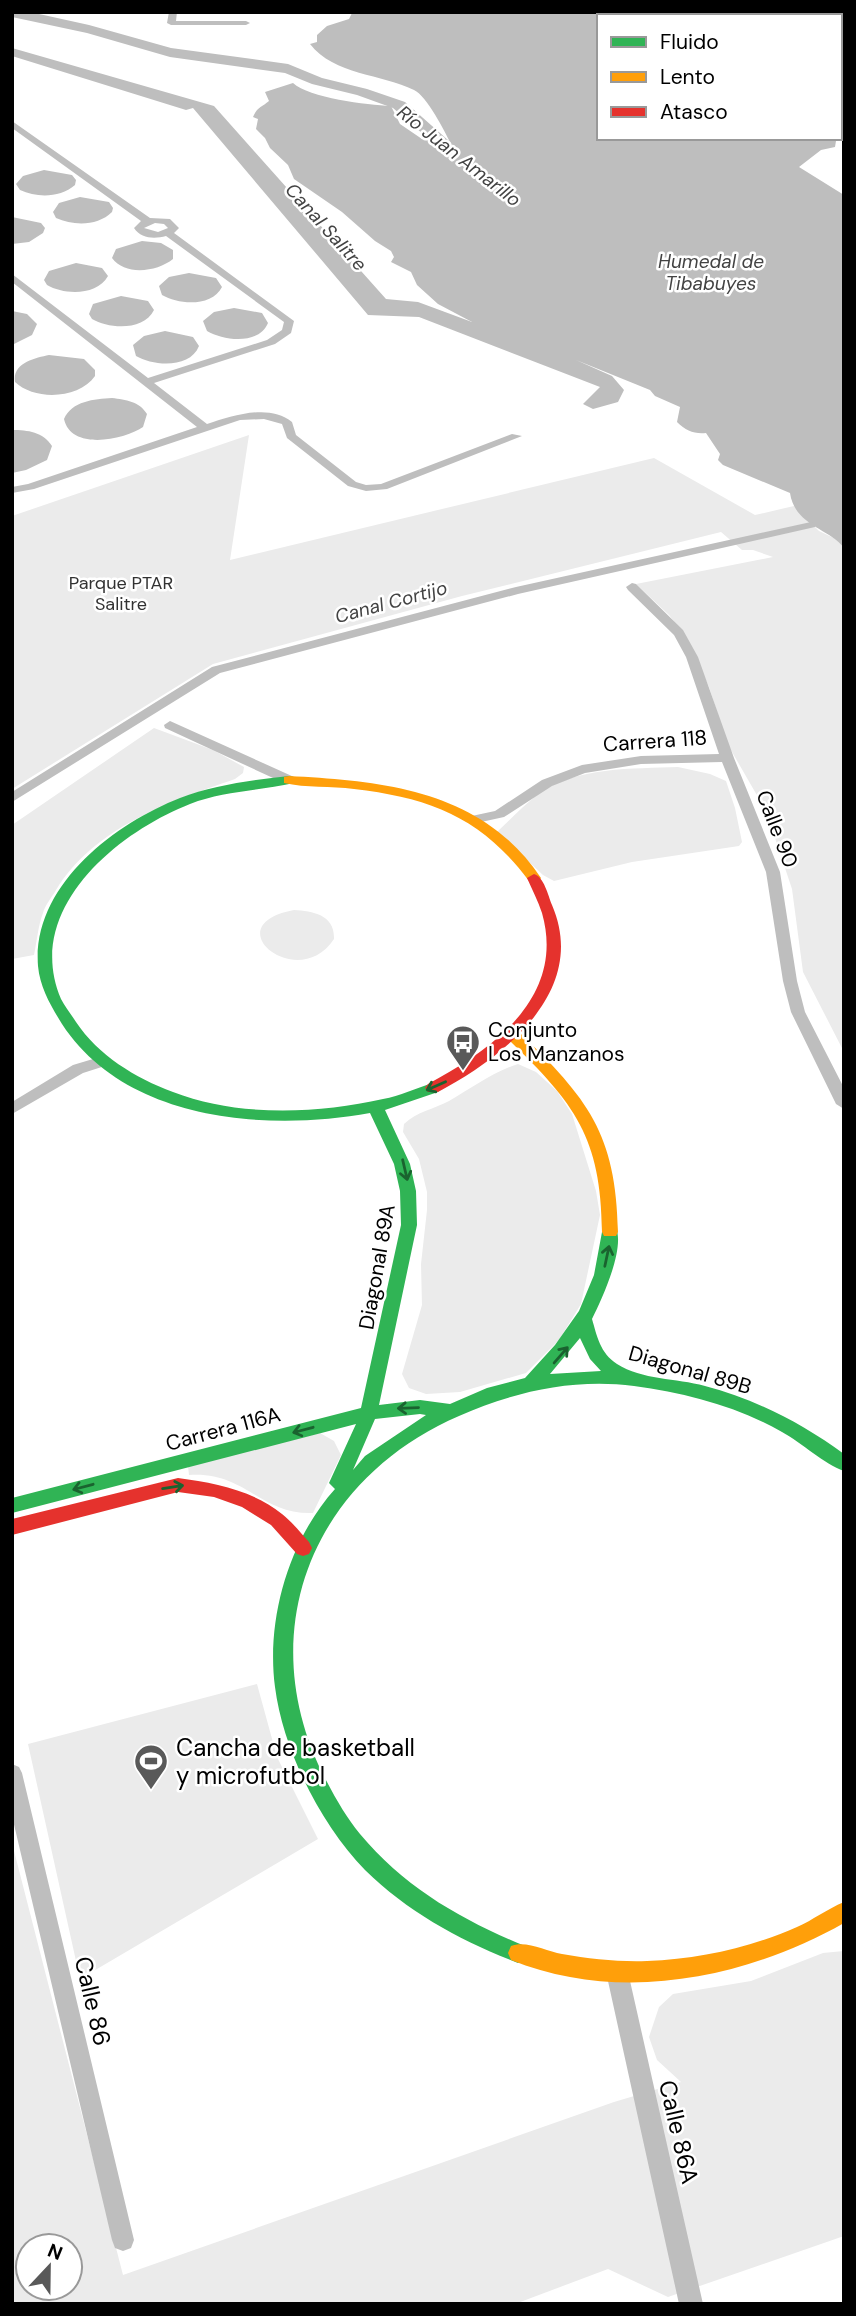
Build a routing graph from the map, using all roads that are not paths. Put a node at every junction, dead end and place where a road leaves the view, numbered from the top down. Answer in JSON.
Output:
{"nodes":[{"id":1,"x":173,"y":12,"type":"edge"},
{"id":2,"x":246,"y":23,"type":"dead end"},
{"id":3,"x":12,"y":124,"type":"edge"},
{"id":4,"x":12,"y":277,"type":"edge"},
{"id":5,"x":147,"y":382,"type":"junction"},
{"id":6,"x":205,"y":428,"type":"junction"},
{"id":7,"x":516,"y":436,"type":"dead end"},
{"id":8,"x":12,"y":490,"type":"edge"},
{"id":9,"x":632,"y":587,"type":"dead end"},
{"id":10,"x":170,"y":725,"type":"dead end"},
{"id":11,"x":727,"y":758,"type":"junction"},
{"id":12,"x":289,"y":780,"type":"junction"},
{"id":13,"x":472,"y":820,"type":"junction"},
{"id":14,"x":514,"y":1037,"type":"junction"},
{"id":15,"x":103,"y":1061,"type":"junction"},
{"id":16,"x":844,"y":1104,"type":"edge"},
{"id":17,"x":376,"y":1108,"type":"junction"},
{"id":18,"x":12,"y":1110,"type":"edge"},
{"id":19,"x":584,"y":1320,"type":"junction"},
{"id":20,"x":634,"y":1379,"type":"junction"},
{"id":21,"x":530,"y":1382,"type":"junction"},
{"id":22,"x":446,"y":1410,"type":"junction"},
{"id":23,"x":369,"y":1413,"type":"junction"},
{"id":24,"x":393,"y":1441,"type":"junction"},
{"id":25,"x":844,"y":1464,"type":"edge"},
{"id":26,"x":328,"y":1505,"type":"junction"},
{"id":27,"x":12,"y":1506,"type":"edge"},
{"id":28,"x":12,"y":1527,"type":"edge"},
{"id":29,"x":303,"y":1548,"type":"junction"},
{"id":30,"x":12,"y":1773,"type":"edge"},
{"id":31,"x":844,"y":1912,"type":"edge"},
{"id":32,"x":617,"y":1972,"type":"junction"},
{"id":33,"x":123,"y":2240,"type":"dead end"},
{"id":34,"x":691,"y":2304,"type":"edge"}],
"edges":[{"from":1,"to":2,"type":"street"},
{"from":3,"to":5,"type":"street"},
{"from":4,"to":5,"type":"street"},
{"from":5,"to":6,"type":"street"},
{"from":6,"to":7,"type":"street"},
{"from":6,"to":8,"type":"street"},
{"from":9,"to":11,"type":"street","name":"Calle 90"},
{"from":10,"to":12,"type":"street"},
{"from":11,"to":13,"type":"street","name":"Carrera 118"},
{"from":11,"to":16,"type":"street","name":"Calle 90"},
{"from":12,"to":13,"type":"street"},
{"from":12,"to":15,"type":"street"},
{"from":13,"to":14,"type":"street"},
{"from":14,"to":17,"type":"street","one_way":true},
{"from":19,"to":14,"type":"street","one_way":true},
{"from":15,"to":17,"type":"street"},
{"from":15,"to":18,"type":"street"},
{"from":17,"to":23,"type":"street","name":"Diagonal 89A","one_way":true},
{"from":19,"to":20,"type":"street","name":"Diagonal 89B"},
{"from":21,"to":19,"type":"street","one_way":true},
{"from":20,"to":21,"type":"street","name":"Diagonal 89A"},
{"from":20,"to":25,"type":"street","name":"Diagonal 89B"},
{"from":21,"to":22,"type":"street","name":"Diagonal 89A"},
{"from":22,"to":23,"type":"street","name":"Carrera 116A","one_way":true},
{"from":22,"to":24,"type":"street","name":"Diagonal 89A"},
{"from":23,"to":24,"type":"street"},
{"from":23,"to":26,"type":"street","name":"Diagonal 89A"},
{"from":23,"to":27,"type":"street","name":"Carrera 116A","one_way":true},
{"from":24,"to":26,"type":"street","name":"Diagonal 89A"},
{"from":26,"to":29,"type":"street","name":"Diagonal 89A"},
{"from":28,"to":29,"type":"street","name":"Carrera 116A","one_way":true},
{"from":29,"to":32,"type":"street","name":"Diagonal 89A"},
{"from":30,"to":33,"type":"street","name":"Calle 86"},
{"from":31,"to":32,"type":"street","name":"Diagonal 89A"},
{"from":32,"to":34,"type":"street","name":"Calle 86A"}]}
